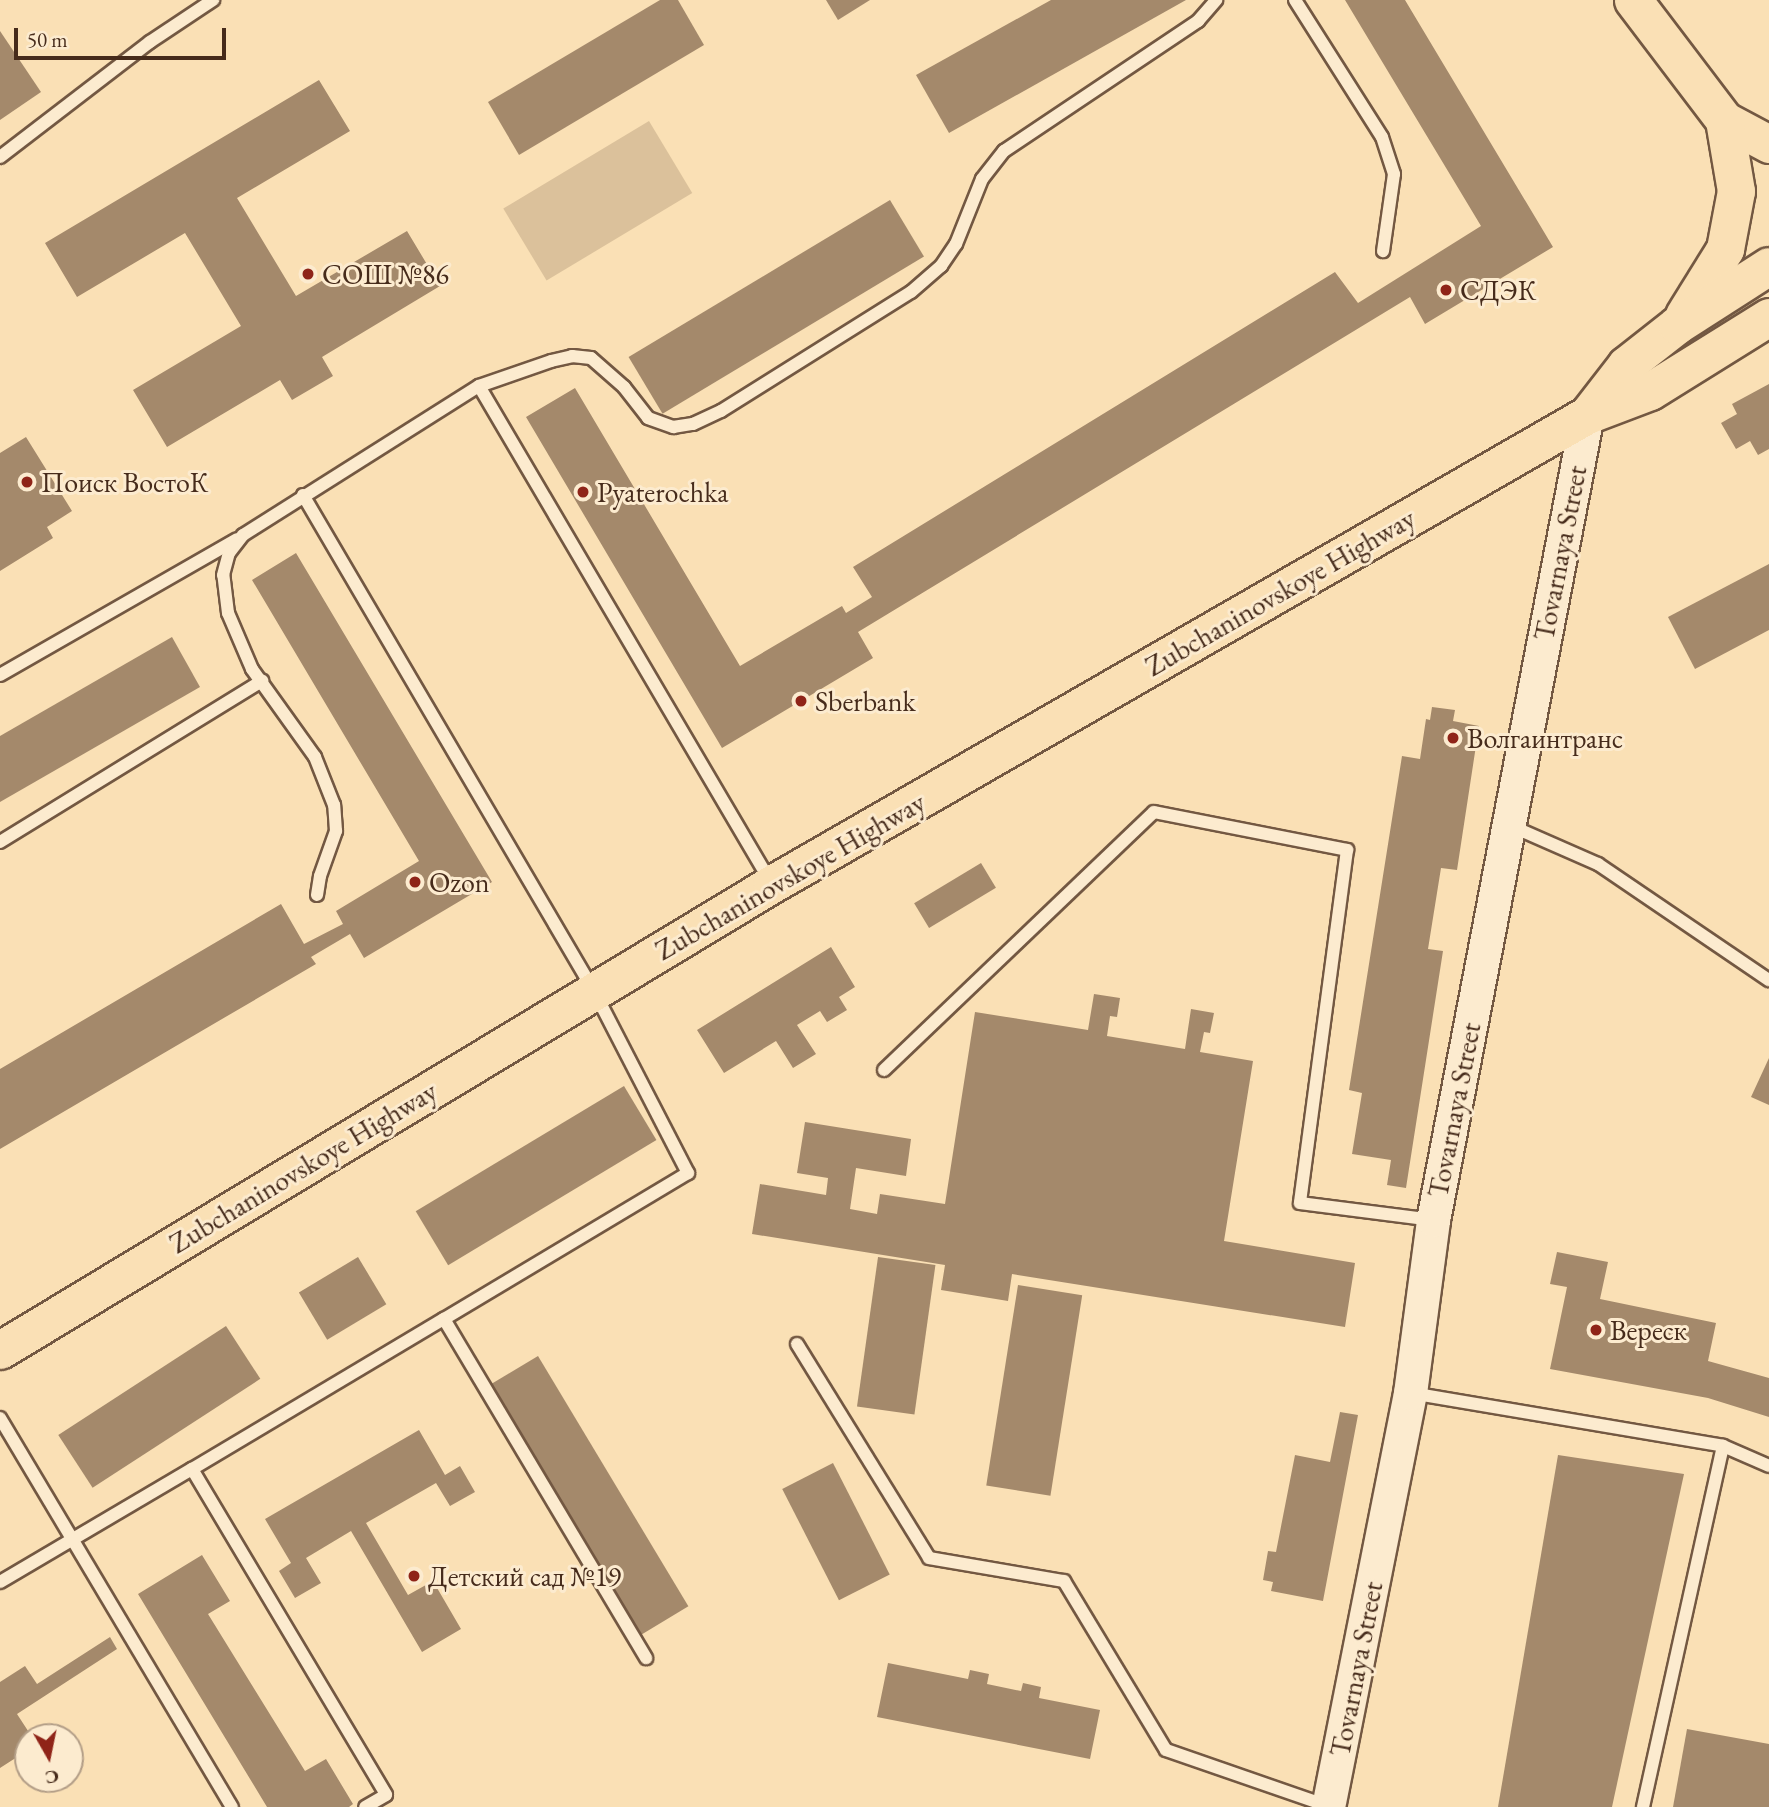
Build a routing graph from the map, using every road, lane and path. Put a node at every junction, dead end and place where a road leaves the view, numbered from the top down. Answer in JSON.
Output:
{"nodes":[{"id":1,"x":213,"y":0,"type":"edge"},
{"id":2,"x":1216,"y":0,"type":"edge"},
{"id":3,"x":1295,"y":0,"type":"edge"},
{"id":4,"x":1633,"y":0,"type":"edge"},
{"id":5,"x":1724,"y":120,"type":"junction"},
{"id":6,"x":1767,"y":141,"type":"edge"},
{"id":7,"x":0,"y":157,"type":"edge"},
{"id":8,"x":1383,"y":251,"type":"dead end"},
{"id":9,"x":1769,"y":266,"type":"edge"},
{"id":10,"x":1769,"y":317,"type":"edge"},
{"id":11,"x":1677,"y":325,"type":"junction"},
{"id":12,"x":479,"y":386,"type":"junction"},
{"id":13,"x":1587,"y":415,"type":"junction"},
{"id":14,"x":303,"y":495,"type":"junction"},
{"id":15,"x":243,"y":536,"type":"junction"},
{"id":16,"x":0,"y":676,"type":"edge"},
{"id":17,"x":262,"y":681,"type":"junction"},
{"id":18,"x":1507,"y":824,"type":"junction"},
{"id":19,"x":0,"y":842,"type":"edge"},
{"id":20,"x":772,"y":884,"type":"junction"},
{"id":21,"x":317,"y":895,"type":"dead end"},
{"id":22,"x":1769,"y":979,"type":"edge"},
{"id":23,"x":594,"y":991,"type":"junction"},
{"id":24,"x":884,"y":1070,"type":"dead end"},
{"id":25,"x":1433,"y":1220,"type":"junction"},
{"id":26,"x":444,"y":1319,"type":"junction"},
{"id":27,"x":797,"y":1344,"type":"dead end"},
{"id":28,"x":0,"y":1350,"type":"edge"},
{"id":29,"x":1410,"y":1393,"type":"junction"},
{"id":30,"x":0,"y":1418,"type":"edge"},
{"id":31,"x":1723,"y":1446,"type":"junction"},
{"id":32,"x":1769,"y":1466,"type":"edge"},
{"id":33,"x":192,"y":1469,"type":"junction"},
{"id":34,"x":72,"y":1539,"type":"junction"},
{"id":35,"x":0,"y":1583,"type":"edge"},
{"id":36,"x":646,"y":1658,"type":"dead end"},
{"id":37,"x":232,"y":1807,"type":"edge"},
{"id":38,"x":365,"y":1807,"type":"edge"},
{"id":39,"x":1328,"y":1807,"type":"edge"},
{"id":40,"x":1643,"y":1807,"type":"edge"}],
"edges":[{"from":1,"to":7,"type":"lane"},
{"from":2,"to":12,"type":"lane"},
{"from":3,"to":8,"type":"lane"},
{"from":4,"to":5,"type":"main road"},
{"from":5,"to":6,"type":"main road"},
{"from":5,"to":11,"type":"main road"},
{"from":9,"to":11,"type":"main road","name":"Zubchaninovskoye Highway"},
{"from":10,"to":13,"type":"main road","name":"Zubchaninovskoye Highway"},
{"from":11,"to":13,"type":"main road","name":"Zubchaninovskoye Highway"},
{"from":12,"to":14,"type":"lane"},
{"from":12,"to":20,"type":"lane"},
{"from":13,"to":18,"type":"street","name":"Tovarnaya Street"},
{"from":13,"to":20,"type":"main road","name":"Zubchaninovskoye Highway"},
{"from":14,"to":15,"type":"lane"},
{"from":14,"to":23,"type":"lane"},
{"from":15,"to":16,"type":"lane"},
{"from":15,"to":17,"type":"lane"},
{"from":17,"to":19,"type":"lane"},
{"from":17,"to":21,"type":"lane"},
{"from":18,"to":22,"type":"lane"},
{"from":18,"to":25,"type":"street","name":"Tovarnaya Street"},
{"from":20,"to":23,"type":"main road","name":"Zubchaninovskoye Highway"},
{"from":23,"to":26,"type":"lane"},
{"from":23,"to":28,"type":"main road","name":"Zubchaninovskoye Highway"},
{"from":24,"to":25,"type":"lane"},
{"from":25,"to":29,"type":"street","name":"Tovarnaya Street"},
{"from":26,"to":33,"type":"lane"},
{"from":26,"to":36,"type":"lane"},
{"from":27,"to":39,"type":"lane"},
{"from":29,"to":31,"type":"lane"},
{"from":29,"to":39,"type":"street","name":"Tovarnaya Street"},
{"from":30,"to":34,"type":"lane"},
{"from":31,"to":32,"type":"lane"},
{"from":31,"to":40,"type":"lane"},
{"from":33,"to":34,"type":"lane"},
{"from":33,"to":38,"type":"lane"},
{"from":34,"to":35,"type":"lane"},
{"from":34,"to":37,"type":"lane"}]}
